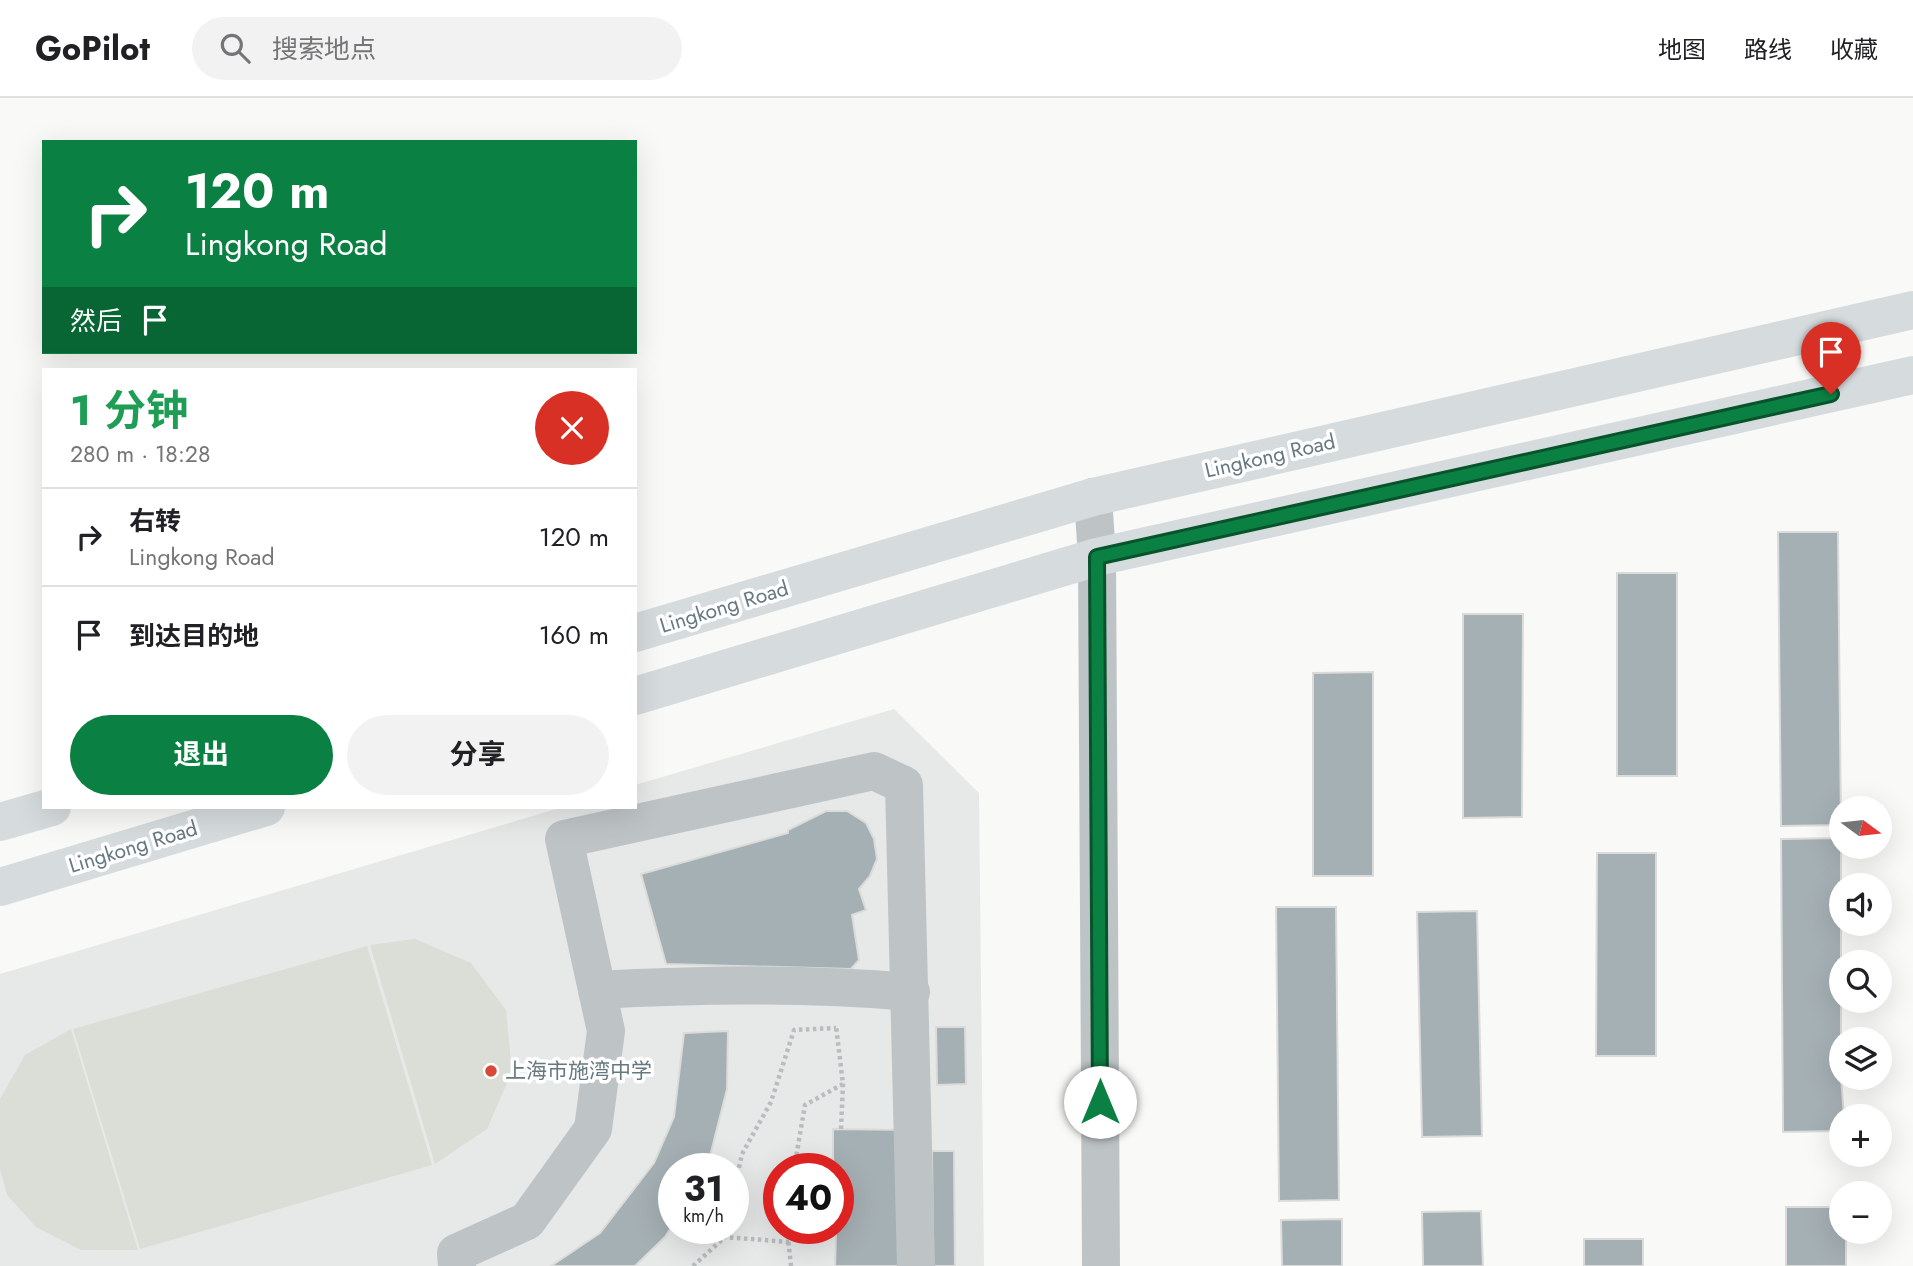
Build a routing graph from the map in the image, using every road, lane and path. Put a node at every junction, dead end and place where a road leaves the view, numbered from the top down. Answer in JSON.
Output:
{"nodes":[{"id":1,"x":1913,"y":310,"type":"edge"},
{"id":2,"x":1913,"y":375,"type":"edge"},
{"id":3,"x":1093,"y":497,"type":"junction"},
{"id":4,"x":1097,"y":557,"type":"junction"},
{"id":5,"x":637,"y":632,"type":"edge"},
{"id":6,"x":637,"y":694,"type":"edge"},
{"id":7,"x":45,"y":809,"type":"edge"},
{"id":8,"x":258,"y":809,"type":"edge"},
{"id":9,"x":0,"y":822,"type":"edge"},
{"id":10,"x":0,"y":887,"type":"edge"},
{"id":11,"x":831,"y":986,"type":"junction"},
{"id":12,"x":597,"y":990,"type":"junction"},
{"id":13,"x":911,"y":992,"type":"junction"},
{"id":14,"x":836,"y":1028,"type":"junction"},
{"id":15,"x":844,"y":1084,"type":"junction"},
{"id":16,"x":841,"y":1129,"type":"dead end"},
{"id":17,"x":743,"y":1153,"type":"edge"},
{"id":18,"x":797,"y":1153,"type":"edge"},
{"id":19,"x":717,"y":1244,"type":"edge"},
{"id":20,"x":789,"y":1244,"type":"edge"},
{"id":21,"x":450,"y":1262,"type":"edge"},
{"id":22,"x":693,"y":1266,"type":"edge"},
{"id":23,"x":791,"y":1266,"type":"edge"},
{"id":24,"x":916,"y":1266,"type":"edge"},
{"id":25,"x":1101,"y":1266,"type":"edge"}],
"edges":[{"from":1,"to":3,"type":"main road","name":"Lingkong Road"},
{"from":2,"to":4,"type":"main road"},
{"from":3,"to":4,"type":"street"},
{"from":3,"to":5,"type":"main road","name":"Lingkong Road"},
{"from":4,"to":6,"type":"main road"},
{"from":4,"to":25,"type":"street"},
{"from":7,"to":9,"type":"main road"},
{"from":8,"to":10,"type":"main road","name":"Lingkong Road"},
{"from":11,"to":12,"type":"street"},
{"from":11,"to":13,"type":"street"},
{"from":11,"to":14,"type":"path"},
{"from":12,"to":13,"type":"street"},
{"from":12,"to":21,"type":"street"},
{"from":13,"to":24,"type":"street"},
{"from":14,"to":15,"type":"path"},
{"from":14,"to":17,"type":"path"},
{"from":15,"to":16,"type":"path"},
{"from":15,"to":18,"type":"path"},
{"from":19,"to":22,"type":"path"},
{"from":20,"to":23,"type":"path"}]}
